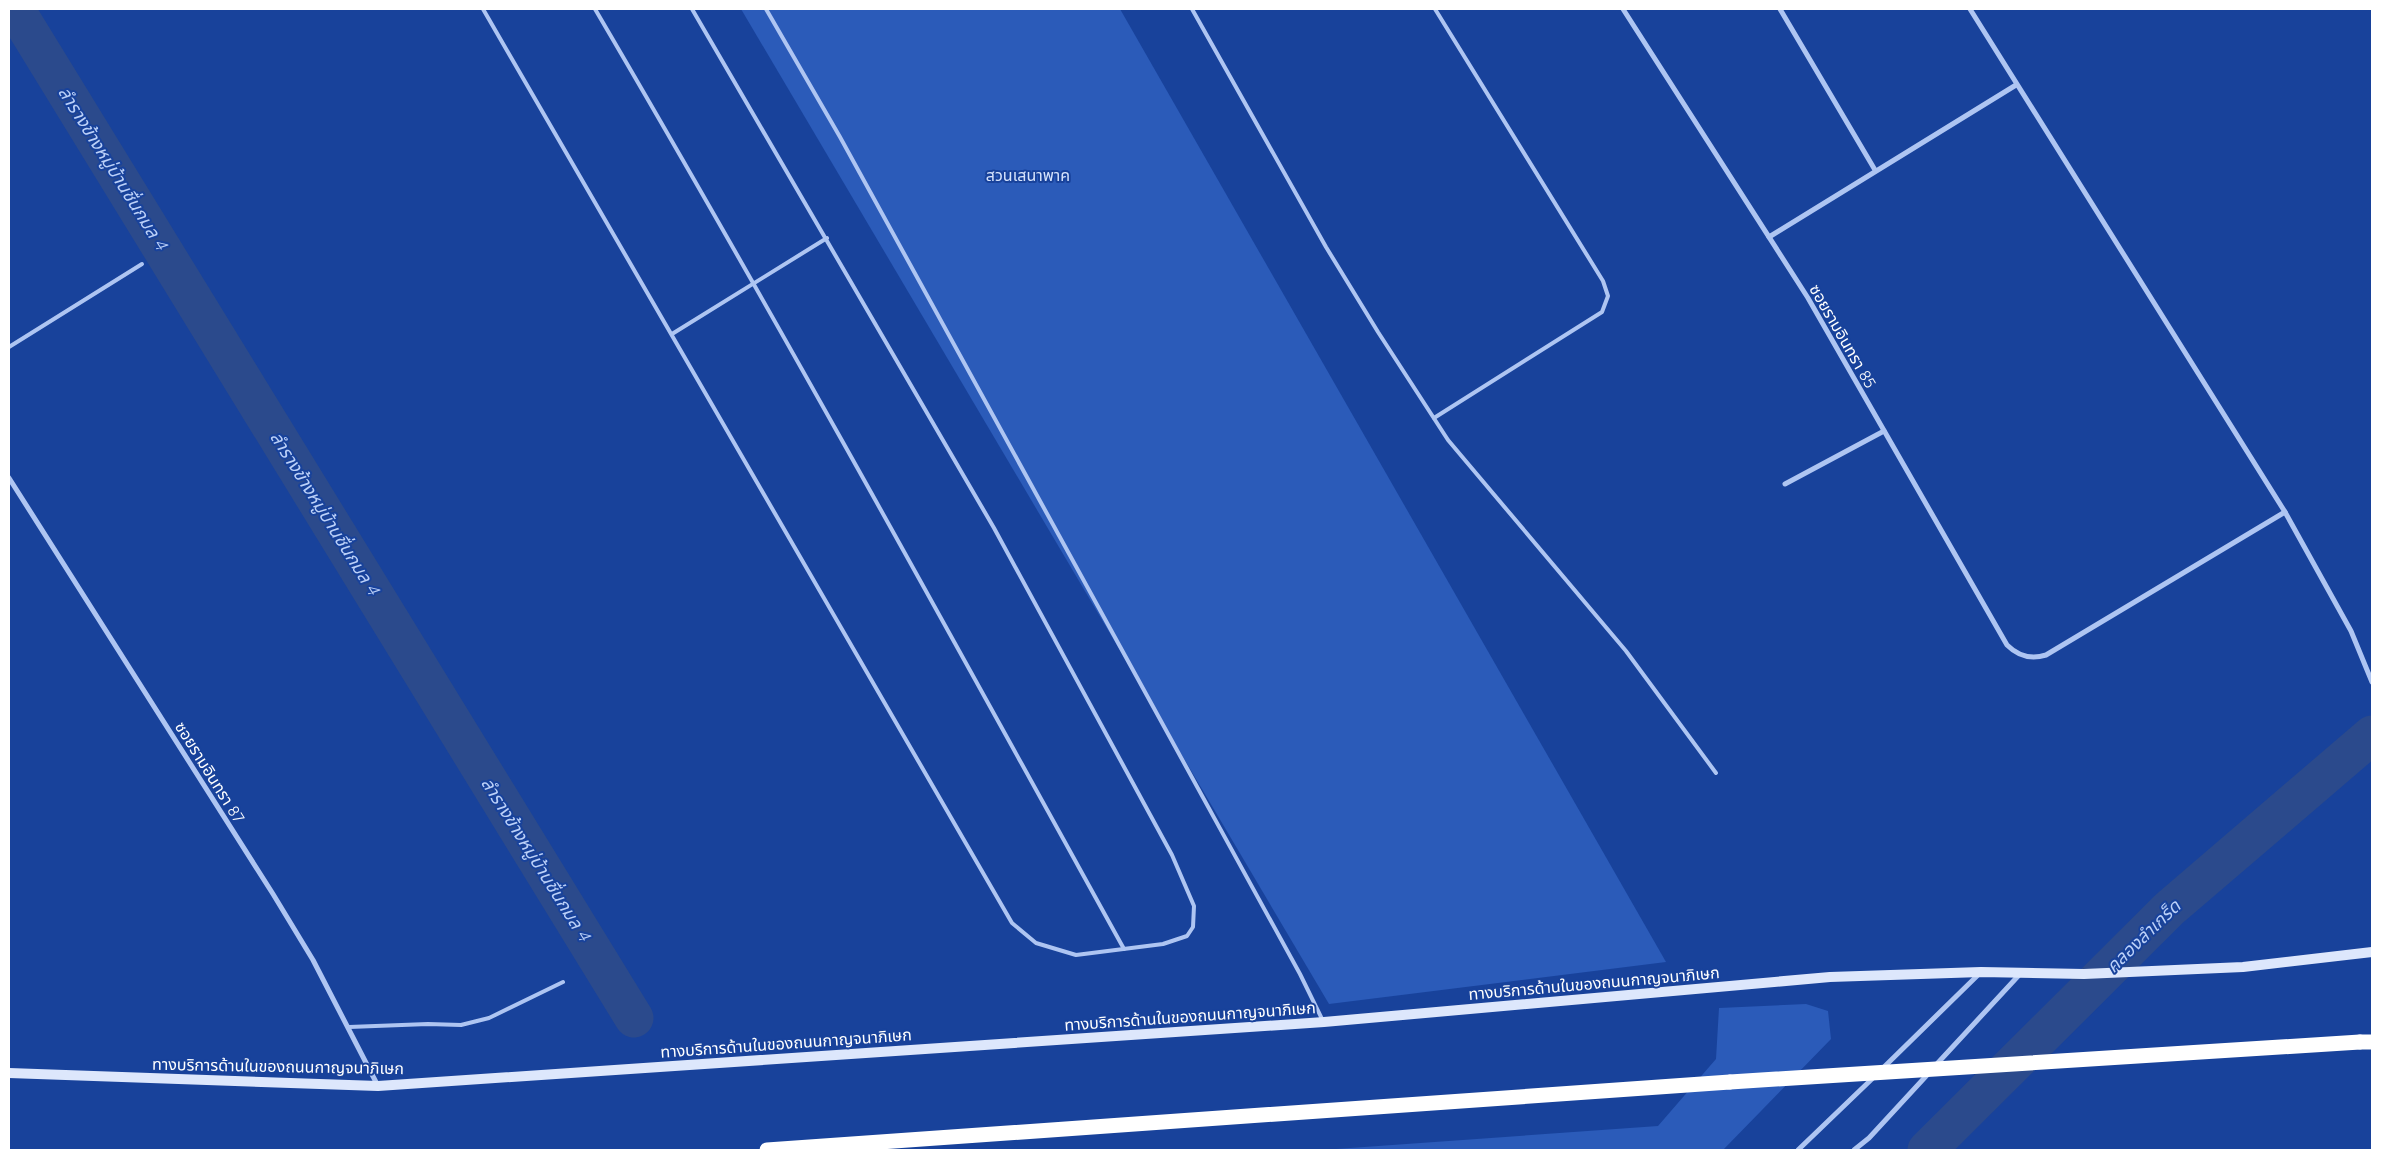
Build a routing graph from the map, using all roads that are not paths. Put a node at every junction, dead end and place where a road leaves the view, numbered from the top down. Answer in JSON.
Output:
{"nodes":[{"id":1,"x":483,"y":9,"type":"edge"},
{"id":2,"x":595,"y":9,"type":"edge"},
{"id":3,"x":692,"y":9,"type":"edge"},
{"id":4,"x":766,"y":9,"type":"edge"},
{"id":5,"x":1192,"y":9,"type":"edge"},
{"id":6,"x":1435,"y":9,"type":"edge"},
{"id":7,"x":1623,"y":9,"type":"edge"},
{"id":8,"x":1780,"y":9,"type":"edge"},
{"id":9,"x":1970,"y":9,"type":"edge"},
{"id":10,"x":2016,"y":85,"type":"junction"},
{"id":11,"x":1875,"y":170,"type":"junction"},
{"id":12,"x":1769,"y":237,"type":"junction"},
{"id":13,"x":827,"y":238,"type":"junction"},
{"id":14,"x":142,"y":264,"type":"dead end"},
{"id":15,"x":754,"y":283,"type":"junction"},
{"id":16,"x":672,"y":334,"type":"junction"},
{"id":17,"x":9,"y":347,"type":"edge"},
{"id":18,"x":1434,"y":418,"type":"junction"},
{"id":19,"x":1884,"y":431,"type":"junction"},
{"id":20,"x":9,"y":478,"type":"edge"},
{"id":21,"x":1785,"y":484,"type":"dead end"},
{"id":22,"x":2285,"y":512,"type":"junction"},
{"id":23,"x":2372,"y":682,"type":"edge"},
{"id":24,"x":1716,"y":773,"type":"dead end"},
{"id":25,"x":1124,"y":949,"type":"junction"},
{"id":26,"x":2372,"y":952,"type":"edge"},
{"id":27,"x":1981,"y":972,"type":"junction"},
{"id":28,"x":2020,"y":974,"type":"junction"},
{"id":29,"x":563,"y":982,"type":"dead end"},
{"id":30,"x":1324,"y":1022,"type":"junction"},
{"id":31,"x":349,"y":1027,"type":"junction"},
{"id":32,"x":2366,"y":1042,"type":"edge"},
{"id":33,"x":9,"y":1073,"type":"edge"},
{"id":34,"x":378,"y":1086,"type":"junction"},
{"id":35,"x":767,"y":1150,"type":"edge"},
{"id":36,"x":1798,"y":1150,"type":"edge"},
{"id":37,"x":1854,"y":1150,"type":"edge"}],
"edges":[{"from":1,"to":16,"type":"lane"},
{"from":2,"to":15,"type":"lane"},
{"from":3,"to":13,"type":"lane"},
{"from":4,"to":30,"type":"lane"},
{"from":5,"to":18,"type":"lane"},
{"from":6,"to":18,"type":"lane"},
{"from":7,"to":12,"type":"street","name":"ซอยรามอินทรา 85"},
{"from":8,"to":11,"type":"street"},
{"from":9,"to":10,"type":"street"},
{"from":10,"to":11,"type":"street"},
{"from":10,"to":22,"type":"street"},
{"from":11,"to":12,"type":"street"},
{"from":12,"to":19,"type":"street","name":"ซอยรามอินทรา 85"},
{"from":13,"to":15,"type":"lane"},
{"from":13,"to":25,"type":"lane"},
{"from":14,"to":17,"type":"lane"},
{"from":15,"to":16,"type":"lane"},
{"from":15,"to":25,"type":"lane"},
{"from":16,"to":25,"type":"lane"},
{"from":18,"to":24,"type":"lane"},
{"from":19,"to":21,"type":"street"},
{"from":19,"to":22,"type":"street","name":"ซอยรามอินทรา 85"},
{"from":20,"to":31,"type":"street","name":"ซอยรามอินทรา 87"},
{"from":22,"to":23,"type":"street"},
{"from":26,"to":28,"type":"main road","name":"ทางบริการด้านในของถนนกาญจนาภิเษก"},
{"from":27,"to":28,"type":"main road","name":"ทางบริการด้านในของถนนกาญจนาภิเษก"},
{"from":27,"to":30,"type":"main road","name":"ทางบริการด้านในของถนนกาญจนาภิเษก"},
{"from":27,"to":36,"type":"street"},
{"from":28,"to":37,"type":"street"},
{"from":29,"to":31,"type":"lane"},
{"from":30,"to":34,"type":"main road","name":"ทางบริการด้านในของถนนกาญจนาภิเษก"},
{"from":31,"to":34,"type":"street","name":"ซอยรามอินทรา 87"},
{"from":32,"to":35,"type":"highway","bridge":true},
{"from":33,"to":34,"type":"main road","name":"ทางบริการด้านในของถนนกาญจนาภิเษก"}]}
